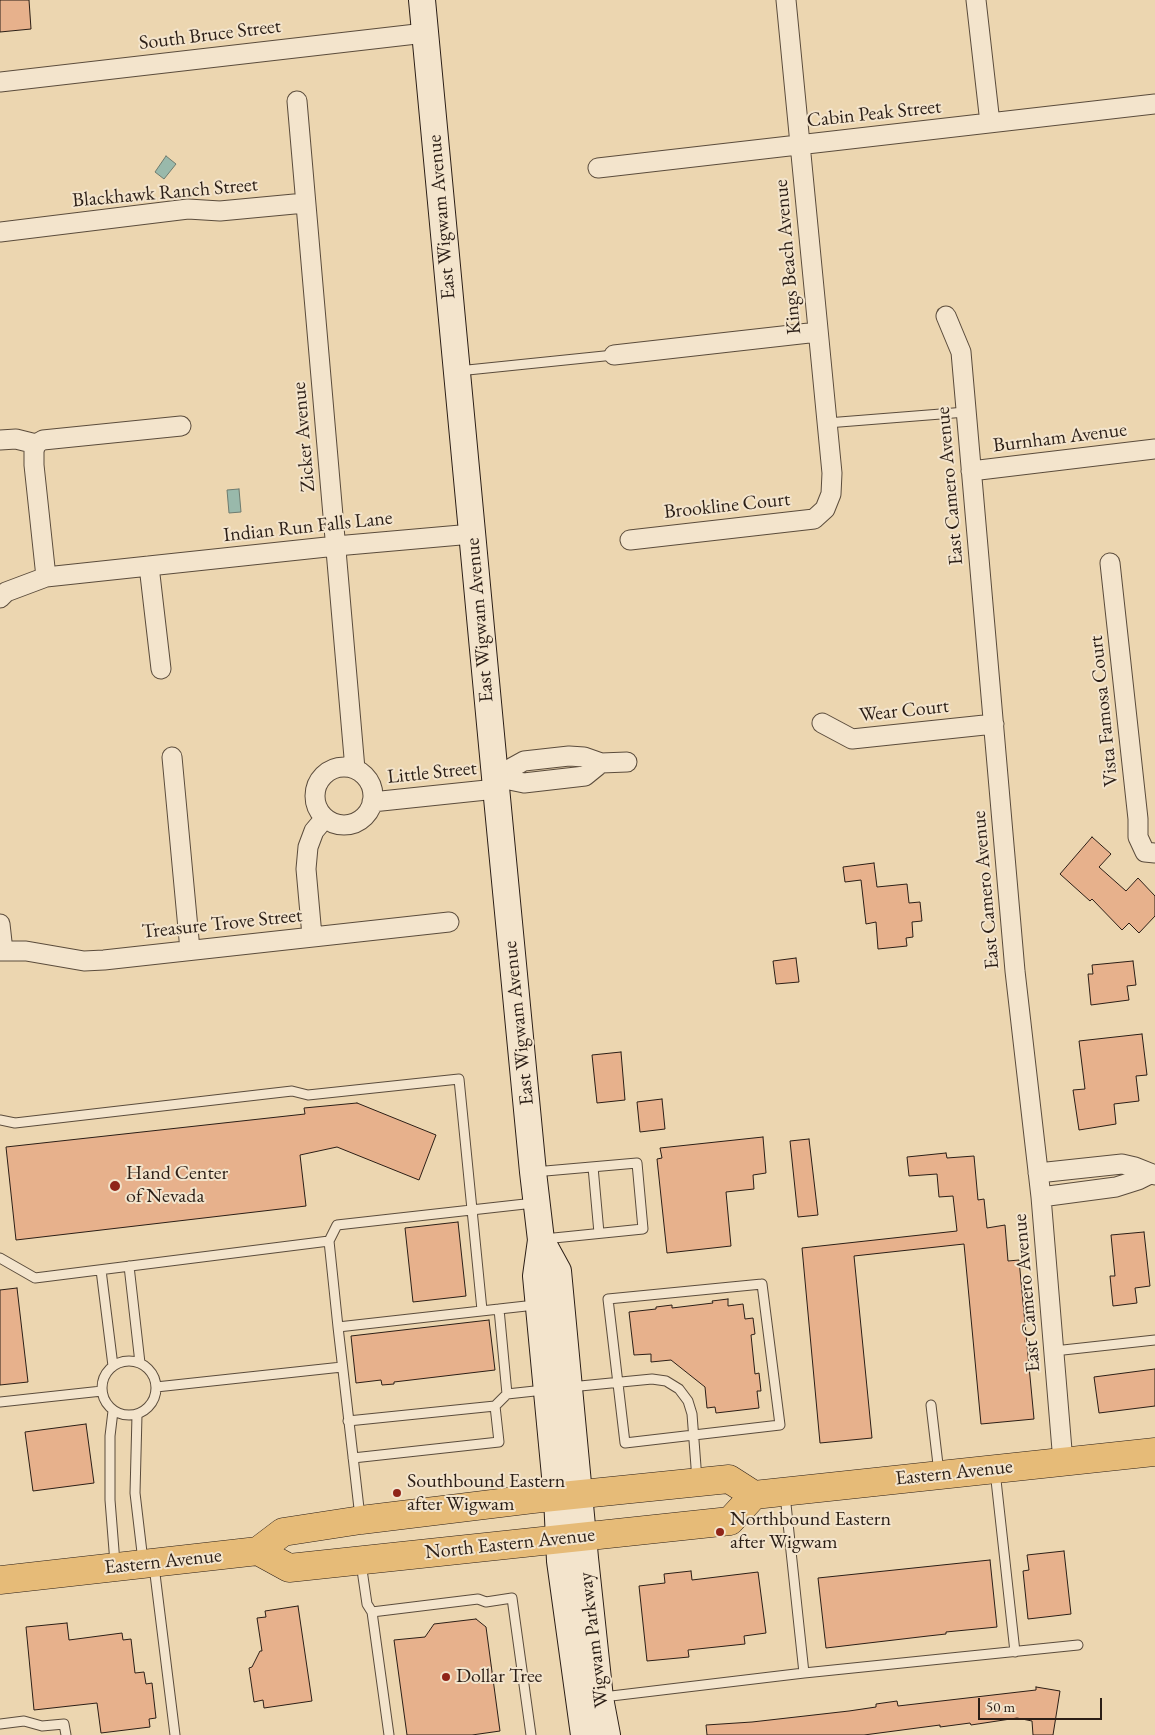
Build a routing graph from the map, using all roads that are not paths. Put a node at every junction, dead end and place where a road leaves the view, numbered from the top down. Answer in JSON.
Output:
{"nodes":[{"id":1,"x":422,"y":0,"type":"edge"},
{"id":2,"x":786,"y":0,"type":"edge"},
{"id":3,"x":976,"y":0,"type":"edge"},
{"id":4,"x":425,"y":33,"type":"junction"},
{"id":5,"x":0,"y":82,"type":"edge"},
{"id":6,"x":297,"y":101,"type":"dead end"},
{"id":7,"x":1155,"y":104,"type":"edge"},
{"id":8,"x":990,"y":123,"type":"junction"},
{"id":9,"x":801,"y":144,"type":"junction"},
{"id":10,"x":598,"y":168,"type":"dead end"},
{"id":11,"x":305,"y":203,"type":"junction"},
{"id":12,"x":0,"y":232,"type":"edge"},
{"id":13,"x":946,"y":316,"type":"dead end"},
{"id":14,"x":818,"y":332,"type":"junction"},
{"id":15,"x":614,"y":355,"type":"joint"},
{"id":16,"x":457,"y":371,"type":"junction"},
{"id":17,"x":966,"y":412,"type":"junction"},
{"id":18,"x":827,"y":423,"type":"junction"},
{"id":19,"x":181,"y":426,"type":"dead end"},
{"id":20,"x":0,"y":440,"type":"edge"},
{"id":21,"x":36,"y":444,"type":"junction"},
{"id":22,"x":1155,"y":449,"type":"edge"},
{"id":23,"x":971,"y":471,"type":"junction"},
{"id":24,"x":825,"y":509,"type":"joint"},
{"id":25,"x":472,"y":534,"type":"junction"},
{"id":26,"x":630,"y":540,"type":"dead end"},
{"id":27,"x":336,"y":546,"type":"junction"},
{"id":28,"x":1110,"y":563,"type":"dead end"},
{"id":29,"x":149,"y":566,"type":"junction"},
{"id":30,"x":46,"y":577,"type":"junction"},
{"id":31,"x":0,"y":598,"type":"edge"},
{"id":32,"x":161,"y":669,"type":"dead end"},
{"id":33,"x":822,"y":723,"type":"dead end"},
{"id":34,"x":994,"y":724,"type":"junction"},
{"id":35,"x":172,"y":757,"type":"dead end"},
{"id":36,"x":628,"y":762,"type":"dead end"},
{"id":37,"x":355,"y":769,"type":"junction"},
{"id":38,"x":495,"y":783,"type":"junction"},
{"id":39,"x":372,"y":802,"type":"junction"},
{"id":40,"x":325,"y":818,"type":"junction"},
{"id":41,"x":1150,"y":853,"type":"edge"},
{"id":42,"x":449,"y":922,"type":"dead end"},
{"id":43,"x":0,"y":924,"type":"edge"},
{"id":44,"x":312,"y":936,"type":"junction"},
{"id":45,"x":190,"y":950,"type":"junction"},
{"id":46,"x":1,"y":951,"type":"edge"},
{"id":47,"x":0,"y":1120,"type":"edge"},
{"id":48,"x":593,"y":1167,"type":"junction"},
{"id":49,"x":533,"y":1172,"type":"junction"},
{"id":50,"x":1038,"y":1173,"type":"junction"},
{"id":51,"x":1153,"y":1174,"type":"edge"},
{"id":52,"x":1100,"y":1178,"type":"junction"},
{"id":53,"x":1041,"y":1197,"type":"junction"},
{"id":54,"x":537,"y":1202,"type":"junction"},
{"id":55,"x":472,"y":1209,"type":"junction"},
{"id":56,"x":600,"y":1233,"type":"junction"},
{"id":57,"x":541,"y":1240,"type":"junction"},
{"id":58,"x":329,"y":1241,"type":"junction"},
{"id":59,"x":0,"y":1258,"type":"edge"},
{"id":60,"x":129,"y":1266,"type":"junction"},
{"id":61,"x":101,"y":1270,"type":"junction"},
{"id":62,"x":538,"y":1305,"type":"junction"},
{"id":63,"x":499,"y":1309,"type":"junction"},
{"id":64,"x":482,"y":1310,"type":"junction"},
{"id":65,"x":338,"y":1326,"type":"junction"},
{"id":66,"x":1155,"y":1340,"type":"edge"},
{"id":67,"x":1054,"y":1351,"type":"junction"},
{"id":68,"x":140,"y":1363,"type":"junction"},
{"id":69,"x":113,"y":1366,"type":"junction"},
{"id":70,"x":342,"y":1367,"type":"junction"},
{"id":71,"x":618,"y":1382,"type":"junction"},
{"id":72,"x":156,"y":1387,"type":"junction"},
{"id":73,"x":558,"y":1388,"type":"junction"},
{"id":74,"x":102,"y":1391,"type":"junction"},
{"id":75,"x":507,"y":1394,"type":"junction"},
{"id":76,"x":0,"y":1402,"type":"edge"},
{"id":77,"x":930,"y":1405,"type":"dead end"},
{"id":78,"x":495,"y":1406,"type":"junction"},
{"id":79,"x":114,"y":1411,"type":"junction"},
{"id":80,"x":137,"y":1415,"type":"junction"},
{"id":81,"x":348,"y":1421,"type":"junction"},
{"id":82,"x":695,"y":1435,"type":"junction"},
{"id":83,"x":1155,"y":1452,"type":"edge"},
{"id":84,"x":353,"y":1458,"type":"junction"},
{"id":85,"x":1063,"y":1462,"type":"junction"},
{"id":86,"x":995,"y":1469,"type":"junction"},
{"id":87,"x":939,"y":1475,"type":"junction"},
{"id":88,"x":697,"y":1482,"type":"junction"},
{"id":89,"x":784,"y":1492,"type":"junction"},
{"id":90,"x":754,"y":1494,"type":"junction"},
{"id":91,"x":570,"y":1516,"type":"junction"},
{"id":92,"x":361,"y":1520,"type":"junction"},
{"id":93,"x":258,"y":1551,"type":"junction"},
{"id":94,"x":361,"y":1560,"type":"junction"},
{"id":95,"x":148,"y":1564,"type":"junction"},
{"id":96,"x":116,"y":1567,"type":"junction"},
{"id":97,"x":0,"y":1580,"type":"edge"},
{"id":98,"x":372,"y":1612,"type":"junction"},
{"id":99,"x":1078,"y":1644,"type":"dead end"},
{"id":100,"x":1015,"y":1652,"type":"junction"},
{"id":101,"x":804,"y":1673,"type":"junction"},
{"id":102,"x":600,"y":1698,"type":"junction"},
{"id":103,"x":0,"y":1724,"type":"edge"},
{"id":104,"x":66,"y":1735,"type":"edge"},
{"id":105,"x":175,"y":1735,"type":"edge"},
{"id":106,"x":389,"y":1735,"type":"edge"},
{"id":107,"x":531,"y":1735,"type":"edge"},
{"id":108,"x":584,"y":1735,"type":"edge"},
{"id":109,"x":606,"y":1735,"type":"edge"}],
"edges":[{"from":1,"to":4,"type":"main road","name":"East Wigwam Avenue"},
{"from":2,"to":9,"type":"street","name":"Kings Beach Avenue"},
{"from":3,"to":8,"type":"street"},
{"from":4,"to":5,"type":"street","name":"South Bruce Street"},
{"from":4,"to":16,"type":"main road","name":"East Wigwam Avenue"},
{"from":6,"to":11,"type":"street","name":"Zicker Avenue"},
{"from":7,"to":8,"type":"street","name":"Cabin Peak Street"},
{"from":8,"to":9,"type":"street","name":"Cabin Peak Street"},
{"from":9,"to":10,"type":"street","name":"Cabin Peak Street"},
{"from":9,"to":14,"type":"street","name":"Kings Beach Avenue"},
{"from":11,"to":12,"type":"street","name":"Blackhawk Ranch Street"},
{"from":11,"to":27,"type":"street","name":"Zicker Avenue"},
{"from":13,"to":17,"type":"street","name":"East Camero Avenue"},
{"from":14,"to":15,"type":"street"},
{"from":14,"to":18,"type":"street","name":"Kings Beach Avenue"},
{"from":15,"to":16,"type":"lane"},
{"from":16,"to":25,"type":"main road","name":"East Wigwam Avenue"},
{"from":17,"to":18,"type":"lane"},
{"from":17,"to":23,"type":"street","name":"East Camero Avenue"},
{"from":18,"to":24,"type":"street","name":"Kings Beach Avenue"},
{"from":19,"to":21,"type":"street"},
{"from":20,"to":21,"type":"street"},
{"from":21,"to":30,"type":"street"},
{"from":22,"to":23,"type":"street","name":"Burnham Avenue"},
{"from":23,"to":34,"type":"street","name":"East Camero Avenue"},
{"from":24,"to":26,"type":"street","name":"Brookline Court"},
{"from":25,"to":27,"type":"street","name":"Indian Run Falls Lane"},
{"from":25,"to":38,"type":"main road","name":"East Wigwam Avenue"},
{"from":27,"to":29,"type":"street","name":"Indian Run Falls Lane"},
{"from":27,"to":37,"type":"street","name":"Zicker Avenue"},
{"from":28,"to":41,"type":"street","name":"Vista Famosa Court"},
{"from":29,"to":30,"type":"street","name":"Indian Run Falls Lane"},
{"from":29,"to":32,"type":"street"},
{"from":30,"to":31,"type":"street","name":"Indian Run Falls Lane"},
{"from":33,"to":34,"type":"street","name":"Wear Court"},
{"from":34,"to":50,"type":"street","name":"East Camero Avenue"},
{"from":35,"to":45,"type":"street"},
{"from":36,"to":38,"type":"street"},
{"from":37,"to":39,"type":"street"},
{"from":37,"to":40,"type":"street"},
{"from":38,"to":39,"type":"street","name":"Little Street"},
{"from":38,"to":49,"type":"main road","name":"East Wigwam Avenue"},
{"from":39,"to":40,"type":"street"},
{"from":40,"to":44,"type":"street"},
{"from":42,"to":44,"type":"street","name":"Treasure Trove Street"},
{"from":43,"to":46,"type":"street"},
{"from":44,"to":45,"type":"street","name":"Treasure Trove Street"},
{"from":45,"to":46,"type":"street","name":"Treasure Trove Street"},
{"from":47,"to":55,"type":"lane"},
{"from":48,"to":49,"type":"lane"},
{"from":48,"to":56,"type":"lane"},
{"from":48,"to":56,"type":"lane"},
{"from":49,"to":54,"type":"main road","name":"East Wigwam Avenue"},
{"from":50,"to":52,"type":"street"},
{"from":50,"to":53,"type":"street","name":"East Camero Avenue"},
{"from":51,"to":52,"type":"street"},
{"from":52,"to":53,"type":"street"},
{"from":53,"to":67,"type":"street","name":"East Camero Avenue"},
{"from":54,"to":55,"type":"lane"},
{"from":54,"to":57,"type":"main road","name":"East Wigwam Avenue"},
{"from":55,"to":58,"type":"lane"},
{"from":55,"to":64,"type":"lane"},
{"from":56,"to":57,"type":"lane"},
{"from":57,"to":62,"type":"main road","name":"East Wigwam Avenue"},
{"from":57,"to":73,"type":"main road","name":"East Wigwam Avenue"},
{"from":58,"to":60,"type":"lane"},
{"from":58,"to":65,"type":"lane"},
{"from":59,"to":61,"type":"lane"},
{"from":60,"to":61,"type":"lane"},
{"from":60,"to":68,"type":"lane"},
{"from":61,"to":69,"type":"lane"},
{"from":62,"to":63,"type":"lane"},
{"from":62,"to":73,"type":"main road","name":"East Wigwam Avenue"},
{"from":63,"to":64,"type":"lane"},
{"from":63,"to":75,"type":"lane"},
{"from":64,"to":65,"type":"lane"},
{"from":65,"to":70,"type":"lane"},
{"from":66,"to":67,"type":"lane"},
{"from":67,"to":85,"type":"street","name":"East Camero Avenue"},
{"from":68,"to":69,"type":"lane"},
{"from":68,"to":72,"type":"lane"},
{"from":69,"to":74,"type":"lane"},
{"from":70,"to":72,"type":"lane"},
{"from":70,"to":81,"type":"lane"},
{"from":71,"to":73,"type":"lane"},
{"from":71,"to":82,"type":"lane"},
{"from":71,"to":82,"type":"lane"},
{"from":71,"to":82,"type":"lane"},
{"from":72,"to":80,"type":"lane"},
{"from":73,"to":75,"type":"lane"},
{"from":73,"to":91,"type":"main road","name":"East Wigwam Avenue"},
{"from":74,"to":76,"type":"lane"},
{"from":74,"to":79,"type":"lane"},
{"from":75,"to":78,"type":"lane"},
{"from":77,"to":87,"type":"lane"},
{"from":78,"to":81,"type":"lane"},
{"from":78,"to":84,"type":"lane"},
{"from":79,"to":80,"type":"lane"},
{"from":79,"to":96,"type":"lane"},
{"from":80,"to":95,"type":"lane"},
{"from":81,"to":84,"type":"lane"},
{"from":82,"to":88,"type":"lane"},
{"from":83,"to":85,"type":"main road","name":"Eastern Avenue"},
{"from":84,"to":92,"type":"lane"},
{"from":85,"to":86,"type":"main road","name":"Eastern Avenue"},
{"from":86,"to":87,"type":"main road","name":"Eastern Avenue"},
{"from":86,"to":100,"type":"lane"},
{"from":87,"to":89,"type":"main road","name":"Eastern Avenue"},
{"from":88,"to":90,"type":"main road"},
{"from":88,"to":91,"type":"main road"},
{"from":89,"to":90,"type":"main road","name":"Eastern Avenue"},
{"from":89,"to":101,"type":"lane"},
{"from":90,"to":91,"type":"main road","name":"North Eastern Avenue"},
{"from":91,"to":92,"type":"main road"},
{"from":91,"to":94,"type":"main road","name":"North Eastern Avenue"},
{"from":91,"to":102,"type":"main road","name":"Wigwam Parkway"},
{"from":91,"to":108,"type":"main road","name":"Wigwam Parkway"},
{"from":92,"to":93,"type":"main road"},
{"from":93,"to":94,"type":"main road","name":"North Eastern Avenue"},
{"from":93,"to":95,"type":"main road","name":"Eastern Avenue"},
{"from":94,"to":98,"type":"lane"},
{"from":95,"to":96,"type":"main road","name":"Eastern Avenue"},
{"from":95,"to":105,"type":"lane"},
{"from":96,"to":97,"type":"main road","name":"Eastern Avenue"},
{"from":98,"to":106,"type":"lane"},
{"from":98,"to":107,"type":"lane"},
{"from":99,"to":100,"type":"lane"},
{"from":100,"to":101,"type":"lane"},
{"from":101,"to":102,"type":"lane"},
{"from":102,"to":109,"type":"main road","name":"Wigwam Parkway"},
{"from":103,"to":104,"type":"lane"}]}
